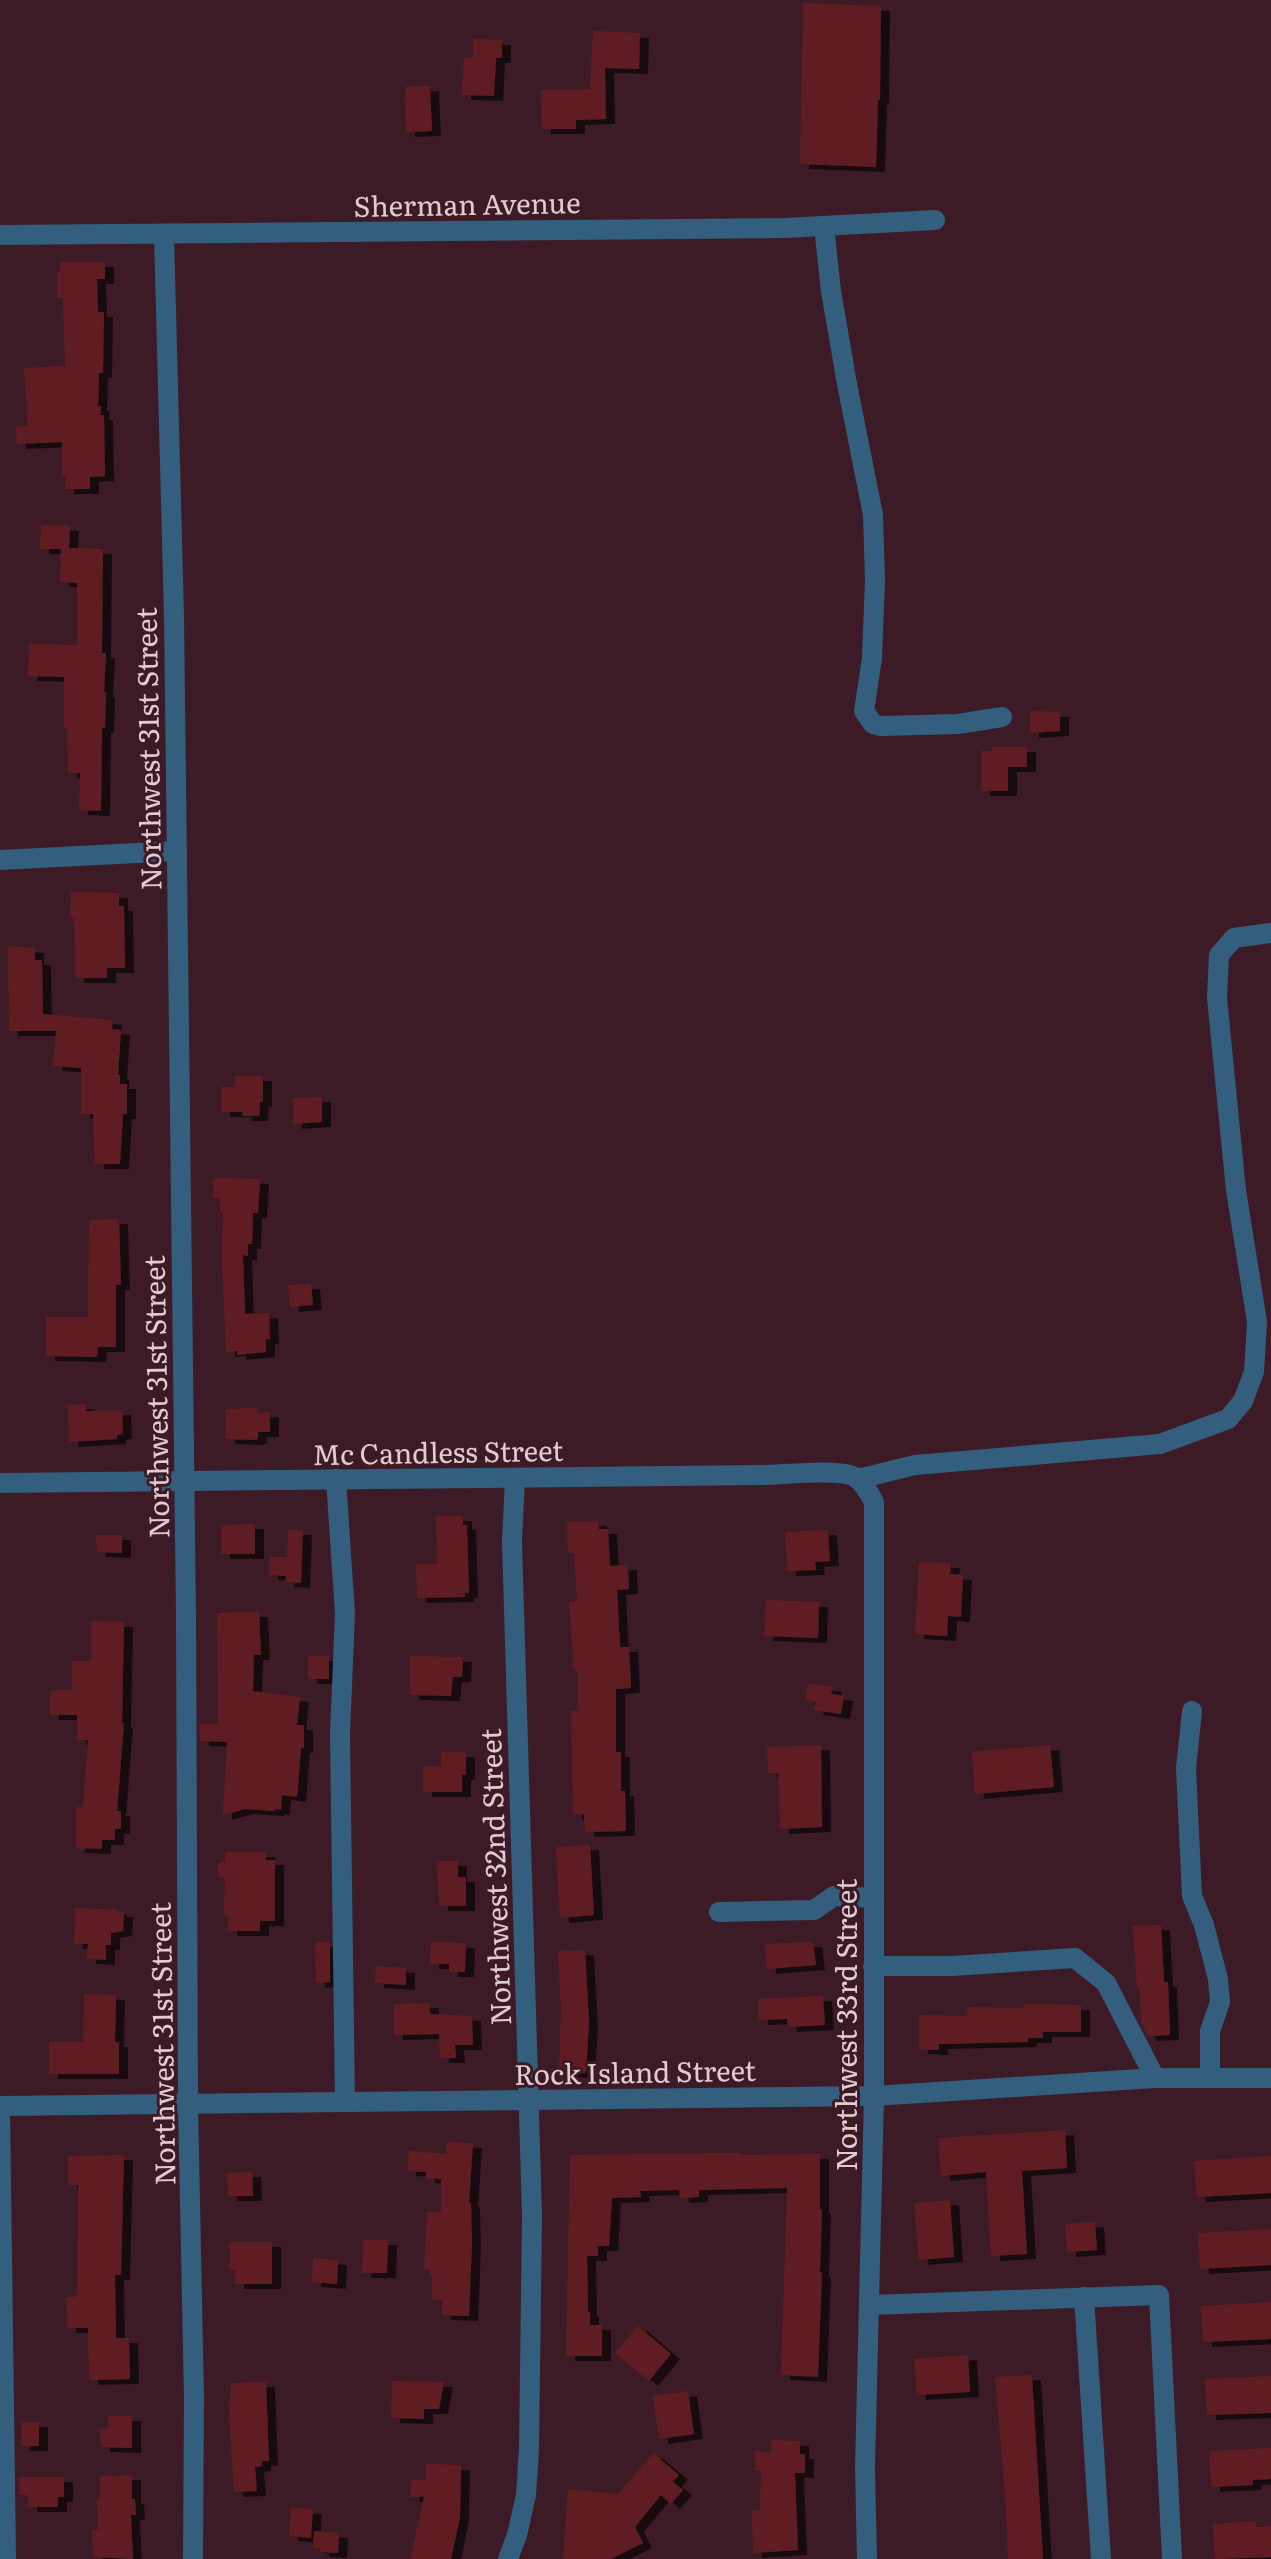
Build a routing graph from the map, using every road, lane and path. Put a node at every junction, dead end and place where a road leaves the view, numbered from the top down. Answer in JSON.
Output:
{"nodes":[{"id":1,"x":935,"y":220,"type":"dead end"},
{"id":2,"x":824,"y":226,"type":"junction"},
{"id":3,"x":164,"y":234,"type":"junction"},
{"id":4,"x":0,"y":235,"type":"edge"},
{"id":5,"x":1002,"y":717,"type":"dead end"},
{"id":6,"x":177,"y":851,"type":"junction"},
{"id":7,"x":0,"y":860,"type":"edge"},
{"id":8,"x":1271,"y":933,"type":"edge"},
{"id":9,"x":515,"y":1478,"type":"junction"},
{"id":10,"x":336,"y":1479,"type":"junction"},
{"id":11,"x":184,"y":1481,"type":"junction"},
{"id":12,"x":0,"y":1483,"type":"edge"},
{"id":13,"x":863,"y":1485,"type":"junction"},
{"id":14,"x":1192,"y":1711,"type":"dead end"},
{"id":15,"x":874,"y":1898,"type":"junction"},
{"id":16,"x":719,"y":1912,"type":"dead end"},
{"id":17,"x":873,"y":1966,"type":"junction"},
{"id":18,"x":1155,"y":2078,"type":"junction"},
{"id":19,"x":1210,"y":2078,"type":"junction"},
{"id":20,"x":1271,"y":2078,"type":"edge"},
{"id":21,"x":874,"y":2096,"type":"junction"},
{"id":22,"x":529,"y":2100,"type":"junction"},
{"id":23,"x":345,"y":2102,"type":"junction"},
{"id":24,"x":188,"y":2104,"type":"junction"},
{"id":25,"x":0,"y":2106,"type":"edge"},
{"id":26,"x":1084,"y":2297,"type":"junction"},
{"id":27,"x":869,"y":2305,"type":"junction"},
{"id":28,"x":6,"y":2559,"type":"edge"},
{"id":29,"x":193,"y":2559,"type":"edge"},
{"id":30,"x":508,"y":2559,"type":"edge"},
{"id":31,"x":867,"y":2559,"type":"edge"},
{"id":32,"x":1101,"y":2559,"type":"edge"},
{"id":33,"x":1172,"y":2559,"type":"edge"}],
"edges":[{"from":1,"to":2,"type":"street","name":"Sherman Avenue"},
{"from":2,"to":3,"type":"street","name":"Sherman Avenue"},
{"from":2,"to":5,"type":"street"},
{"from":3,"to":4,"type":"street","name":"Sherman Avenue"},
{"from":3,"to":6,"type":"street","name":"Northwest 31st Street"},
{"from":6,"to":7,"type":"street"},
{"from":6,"to":11,"type":"street","name":"Northwest 31st Street"},
{"from":8,"to":13,"type":"street"},
{"from":9,"to":10,"type":"street","name":"Mc Candless Street"},
{"from":9,"to":13,"type":"street","name":"Mc Candless Street"},
{"from":9,"to":22,"type":"street","name":"Northwest 32nd Street"},
{"from":10,"to":11,"type":"street","name":"Mc Candless Street"},
{"from":10,"to":23,"type":"street"},
{"from":11,"to":12,"type":"street","name":"Mc Candless Street"},
{"from":11,"to":24,"type":"street","name":"Northwest 31st Street"},
{"from":13,"to":15,"type":"street","name":"Northwest 33rd Street"},
{"from":14,"to":19,"type":"street"},
{"from":15,"to":16,"type":"street"},
{"from":15,"to":17,"type":"street","name":"Northwest 33rd Street"},
{"from":17,"to":18,"type":"street"},
{"from":17,"to":21,"type":"street","name":"Northwest 33rd Street"},
{"from":18,"to":19,"type":"street","name":"Rock Island Street"},
{"from":18,"to":21,"type":"street","name":"Rock Island Street"},
{"from":19,"to":20,"type":"street","name":"Rock Island Street"},
{"from":21,"to":22,"type":"street","name":"Rock Island Street"},
{"from":21,"to":27,"type":"street","name":"Northwest 33rd Street"},
{"from":22,"to":23,"type":"street","name":"Rock Island Street"},
{"from":22,"to":30,"type":"street","name":"Northwest 32nd Street"},
{"from":23,"to":24,"type":"street","name":"Rock Island Street"},
{"from":24,"to":25,"type":"street","name":"Rock Island Street"},
{"from":24,"to":29,"type":"street","name":"Northwest 31st Street"},
{"from":25,"to":28,"type":"street"},
{"from":26,"to":27,"type":"street"},
{"from":26,"to":32,"type":"street"},
{"from":26,"to":33,"type":"street"},
{"from":27,"to":31,"type":"street","name":"Northwest 33rd Street"}]}
